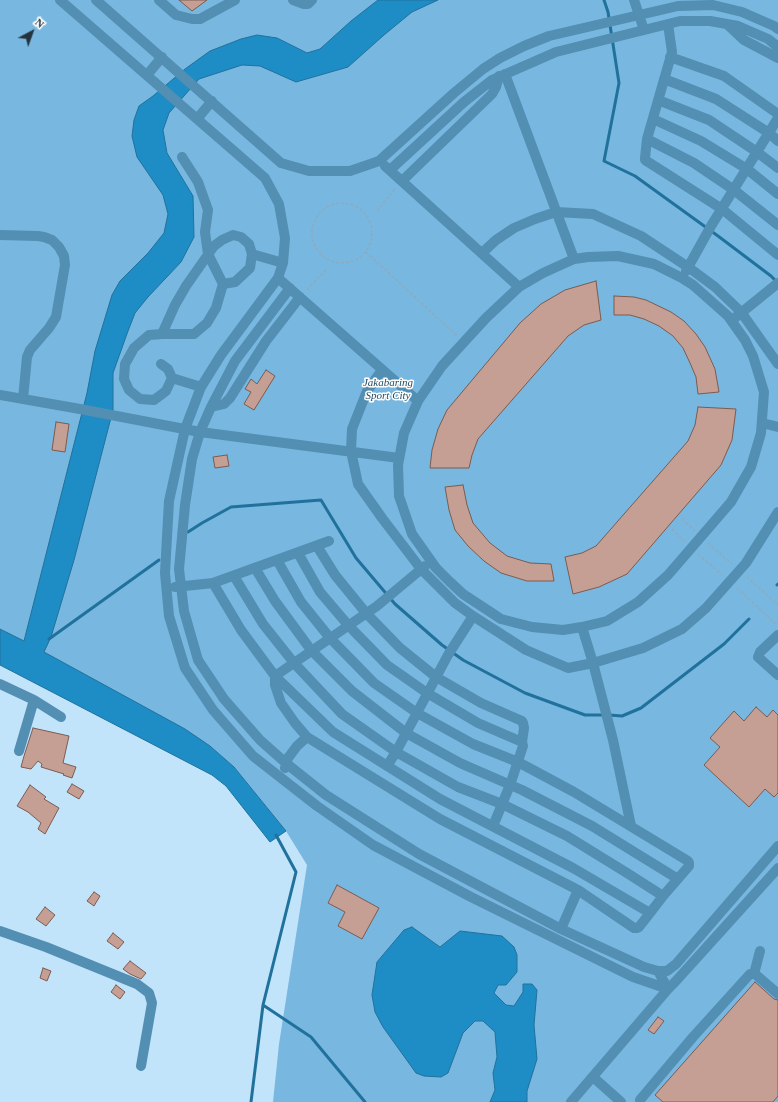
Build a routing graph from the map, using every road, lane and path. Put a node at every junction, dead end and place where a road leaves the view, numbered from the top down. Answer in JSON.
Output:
{"nodes":[{"id":1,"x":60,"y":0,"type":"edge"},
{"id":2,"x":96,"y":0,"type":"edge"},
{"id":3,"x":159,"y":0,"type":"edge"},
{"id":4,"x":235,"y":0,"type":"edge"},
{"id":5,"x":293,"y":0,"type":"edge"},
{"id":6,"x":312,"y":0,"type":"edge"},
{"id":7,"x":634,"y":0,"type":"edge"},
{"id":8,"x":639,"y":15,"type":"junction"},
{"id":9,"x":668,"y":24,"type":"junction"},
{"id":10,"x":726,"y":24,"type":"junction"},
{"id":11,"x":578,"y":29,"type":"junction"},
{"id":12,"x":778,"y":29,"type":"edge"},
{"id":13,"x":644,"y":30,"type":"junction"},
{"id":14,"x":582,"y":45,"type":"junction"},
{"id":15,"x":778,"y":46,"type":"edge"},
{"id":16,"x":670,"y":57,"type":"junction"},
{"id":17,"x":778,"y":58,"type":"edge"},
{"id":18,"x":163,"y":59,"type":"junction"},
{"id":19,"x":502,"y":75,"type":"junction"},
{"id":20,"x":149,"y":77,"type":"junction"},
{"id":21,"x":664,"y":79,"type":"junction"},
{"id":22,"x":658,"y":100,"type":"junction"},
{"id":23,"x":212,"y":101,"type":"junction"},
{"id":24,"x":778,"y":114,"type":"edge"},
{"id":25,"x":778,"y":118,"type":"edge"},
{"id":26,"x":197,"y":119,"type":"junction"},
{"id":27,"x":653,"y":119,"type":"junction"},
{"id":28,"x":769,"y":133,"type":"junction"},
{"id":29,"x":648,"y":139,"type":"junction"},
{"id":30,"x":778,"y":141,"type":"edge"},
{"id":31,"x":757,"y":152,"type":"junction"},
{"id":32,"x":182,"y":157,"type":"dead end"},
{"id":33,"x":379,"y":161,"type":"junction"},
{"id":34,"x":778,"y":168,"type":"edge"},
{"id":35,"x":746,"y":169,"type":"junction"},
{"id":36,"x":390,"y":170,"type":"junction"},
{"id":37,"x":402,"y":181,"type":"junction"},
{"id":38,"x":734,"y":190,"type":"junction"},
{"id":39,"x":778,"y":194,"type":"edge"},
{"id":40,"x":722,"y":209,"type":"junction"},
{"id":41,"x":377,"y":211,"type":"dead end"},
{"id":42,"x":556,"y":212,"type":"junction"},
{"id":43,"x":778,"y":225,"type":"edge"},
{"id":44,"x":0,"y":235,"type":"edge"},
{"id":45,"x":366,"y":252,"type":"junction"},
{"id":46,"x":482,"y":253,"type":"junction"},
{"id":47,"x":208,"y":254,"type":"junction"},
{"id":48,"x":252,"y":254,"type":"junction"},
{"id":49,"x":778,"y":255,"type":"edge"},
{"id":50,"x":574,"y":259,"type":"junction"},
{"id":51,"x":283,"y":263,"type":"junction"},
{"id":52,"x":688,"y":267,"type":"junction"},
{"id":53,"x":326,"y":270,"type":"dead end"},
{"id":54,"x":278,"y":278,"type":"junction"},
{"id":55,"x":682,"y":278,"type":"junction"},
{"id":56,"x":778,"y":283,"type":"edge"},
{"id":57,"x":223,"y":284,"type":"junction"},
{"id":58,"x":519,"y":287,"type":"junction"},
{"id":59,"x":290,"y":288,"type":"junction"},
{"id":60,"x":300,"y":297,"type":"junction"},
{"id":61,"x":741,"y":312,"type":"junction"},
{"id":62,"x":732,"y":321,"type":"junction"},
{"id":63,"x":162,"y":334,"type":"junction"},
{"id":64,"x":464,"y":342,"type":"junction"},
{"id":65,"x":161,"y":364,"type":"dead end"},
{"id":66,"x":778,"y":364,"type":"edge"},
{"id":67,"x":382,"y":370,"type":"junction"},
{"id":68,"x":172,"y":378,"type":"junction"},
{"id":69,"x":201,"y":387,"type":"junction"},
{"id":70,"x":0,"y":395,"type":"edge"},
{"id":71,"x":23,"y":399,"type":"junction"},
{"id":72,"x":418,"y":401,"type":"junction"},
{"id":73,"x":211,"y":407,"type":"junction"},
{"id":74,"x":762,"y":423,"type":"junction"},
{"id":75,"x":778,"y":427,"type":"edge"},
{"id":76,"x":185,"y":429,"type":"junction"},
{"id":77,"x":200,"y":432,"type":"junction"},
{"id":78,"x":351,"y":451,"type":"junction"},
{"id":79,"x":399,"y":458,"type":"junction"},
{"id":80,"x":778,"y":512,"type":"edge"},
{"id":81,"x":682,"y":519,"type":"dead end"},
{"id":82,"x":702,"y":537,"type":"junction"},
{"id":83,"x":329,"y":541,"type":"dead end"},
{"id":84,"x":317,"y":546,"type":"junction"},
{"id":85,"x":298,"y":553,"type":"junction"},
{"id":86,"x":277,"y":560,"type":"junction"},
{"id":87,"x":431,"y":560,"type":"junction"},
{"id":88,"x":255,"y":568,"type":"junction"},
{"id":89,"x":421,"y":569,"type":"junction"},
{"id":90,"x":739,"y":570,"type":"junction"},
{"id":91,"x":234,"y":576,"type":"junction"},
{"id":92,"x":213,"y":583,"type":"junction"},
{"id":93,"x":167,"y":586,"type":"junction"},
{"id":94,"x":181,"y":586,"type":"junction"},
{"id":95,"x":463,"y":594,"type":"junction"},
{"id":96,"x":455,"y":603,"type":"junction"},
{"id":97,"x":778,"y":605,"type":"edge"},
{"id":98,"x":366,"y":613,"type":"junction"},
{"id":99,"x":473,"y":616,"type":"junction"},
{"id":100,"x":348,"y":625,"type":"junction"},
{"id":101,"x":582,"y":627,"type":"junction"},
{"id":102,"x":778,"y":635,"type":"edge"},
{"id":103,"x":330,"y":638,"type":"junction"},
{"id":104,"x":311,"y":650,"type":"junction"},
{"id":105,"x":593,"y":662,"type":"junction"},
{"id":106,"x":294,"y":663,"type":"junction"},
{"id":107,"x":778,"y":675,"type":"edge"},
{"id":108,"x":275,"y":676,"type":"junction"},
{"id":109,"x":436,"y":677,"type":"junction"},
{"id":110,"x":0,"y":684,"type":"edge"},
{"id":111,"x":428,"y":693,"type":"junction"},
{"id":112,"x":34,"y":700,"type":"junction"},
{"id":113,"x":417,"y":713,"type":"junction"},
{"id":114,"x":61,"y":717,"type":"dead end"},
{"id":115,"x":406,"y":733,"type":"junction"},
{"id":116,"x":307,"y":737,"type":"junction"},
{"id":117,"x":522,"y":742,"type":"junction"},
{"id":118,"x":19,"y":751,"type":"dead end"},
{"id":119,"x":396,"y":752,"type":"junction"},
{"id":120,"x":518,"y":762,"type":"junction"},
{"id":121,"x":287,"y":764,"type":"junction"},
{"id":122,"x":387,"y":766,"type":"junction"},
{"id":123,"x":281,"y":778,"type":"junction"},
{"id":124,"x":510,"y":785,"type":"junction"},
{"id":125,"x":502,"y":804,"type":"junction"},
{"id":126,"x":493,"y":826,"type":"junction"},
{"id":127,"x":631,"y":826,"type":"junction"},
{"id":128,"x":776,"y":853,"type":"edge"},
{"id":129,"x":778,"y":868,"type":"edge"},
{"id":130,"x":678,"y":879,"type":"junction"},
{"id":131,"x":578,"y":890,"type":"junction"},
{"id":132,"x":663,"y":896,"type":"junction"},
{"id":133,"x":650,"y":913,"type":"junction"},
{"id":134,"x":561,"y":929,"type":"junction"},
{"id":135,"x":0,"y":930,"type":"edge"},
{"id":136,"x":760,"y":951,"type":"dead end"},
{"id":137,"x":669,"y":970,"type":"junction"},
{"id":138,"x":658,"y":971,"type":"junction"},
{"id":139,"x":754,"y":974,"type":"junction"},
{"id":140,"x":678,"y":980,"type":"junction"},
{"id":141,"x":668,"y":989,"type":"junction"},
{"id":142,"x":778,"y":994,"type":"edge"},
{"id":143,"x":141,"y":1066,"type":"dead end"},
{"id":144,"x":593,"y":1077,"type":"junction"},
{"id":145,"x":640,"y":1100,"type":"dead end"},
{"id":146,"x":571,"y":1102,"type":"edge"},
{"id":147,"x":621,"y":1102,"type":"edge"}],
"edges":[{"from":1,"to":20,"type":"street"},
{"from":2,"to":18,"type":"street"},
{"from":3,"to":4,"type":"street"},
{"from":5,"to":6,"type":"street"},
{"from":7,"to":8,"type":"street"},
{"from":8,"to":11,"type":"street"},
{"from":8,"to":12,"type":"street"},
{"from":8,"to":13,"type":"street"},
{"from":9,"to":10,"type":"street"},
{"from":9,"to":13,"type":"street"},
{"from":9,"to":16,"type":"street"},
{"from":10,"to":15,"type":"street"},
{"from":10,"to":17,"type":"street"},
{"from":11,"to":14,"type":"street"},
{"from":11,"to":33,"type":"street"},
{"from":13,"to":14,"type":"street"},
{"from":14,"to":19,"type":"street"},
{"from":16,"to":21,"type":"street"},
{"from":16,"to":24,"type":"street"},
{"from":18,"to":20,"type":"street"},
{"from":18,"to":23,"type":"street"},
{"from":19,"to":36,"type":"street"},
{"from":19,"to":37,"type":"street"},
{"from":19,"to":42,"type":"street"},
{"from":20,"to":26,"type":"street"},
{"from":21,"to":22,"type":"street"},
{"from":21,"to":28,"type":"street"},
{"from":22,"to":27,"type":"street"},
{"from":22,"to":31,"type":"street"},
{"from":23,"to":26,"type":"street"},
{"from":23,"to":33,"type":"street"},
{"from":25,"to":28,"type":"street"},
{"from":26,"to":51,"type":"street"},
{"from":27,"to":29,"type":"street"},
{"from":27,"to":35,"type":"street"},
{"from":28,"to":30,"type":"street"},
{"from":28,"to":31,"type":"street"},
{"from":29,"to":38,"type":"street"},
{"from":29,"to":40,"type":"street"},
{"from":31,"to":34,"type":"street"},
{"from":31,"to":35,"type":"street"},
{"from":32,"to":47,"type":"street"},
{"from":33,"to":36,"type":"street"},
{"from":35,"to":38,"type":"street"},
{"from":35,"to":39,"type":"street"},
{"from":36,"to":37,"type":"street"},
{"from":37,"to":41,"type":"path"},
{"from":37,"to":46,"type":"street"},
{"from":38,"to":40,"type":"street"},
{"from":38,"to":43,"type":"street"},
{"from":40,"to":49,"type":"street"},
{"from":40,"to":52,"type":"street"},
{"from":42,"to":46,"type":"street"},
{"from":42,"to":50,"type":"street"},
{"from":42,"to":52,"type":"street"},
{"from":44,"to":71,"type":"street"},
{"from":45,"to":45,"type":"path"},
{"from":45,"to":64,"type":"path"},
{"from":46,"to":58,"type":"street"},
{"from":47,"to":48,"type":"street"},
{"from":47,"to":57,"type":"street"},
{"from":47,"to":63,"type":"street"},
{"from":48,"to":51,"type":"street"},
{"from":48,"to":57,"type":"street"},
{"from":50,"to":55,"type":"street"},
{"from":50,"to":58,"type":"street"},
{"from":51,"to":54,"type":"street"},
{"from":52,"to":55,"type":"street"},
{"from":52,"to":61,"type":"street"},
{"from":53,"to":60,"type":"path"},
{"from":54,"to":59,"type":"street"},
{"from":54,"to":69,"type":"street"},
{"from":55,"to":62,"type":"street"},
{"from":56,"to":61,"type":"street"},
{"from":57,"to":63,"type":"street"},
{"from":58,"to":64,"type":"street"},
{"from":59,"to":60,"type":"street"},
{"from":59,"to":73,"type":"street"},
{"from":60,"to":67,"type":"street"},
{"from":60,"to":73,"type":"street"},
{"from":61,"to":62,"type":"street"},
{"from":61,"to":66,"type":"street"},
{"from":62,"to":74,"type":"street"},
{"from":63,"to":68,"type":"street"},
{"from":64,"to":72,"type":"street"},
{"from":65,"to":68,"type":"street"},
{"from":67,"to":72,"type":"street"},
{"from":67,"to":78,"type":"street"},
{"from":68,"to":69,"type":"street"},
{"from":69,"to":76,"type":"street"},
{"from":70,"to":71,"type":"street"},
{"from":71,"to":76,"type":"street"},
{"from":72,"to":79,"type":"street"},
{"from":73,"to":77,"type":"street"},
{"from":74,"to":75,"type":"street"},
{"from":74,"to":82,"type":"street"},
{"from":76,"to":77,"type":"street"},
{"from":76,"to":93,"type":"street"},
{"from":77,"to":78,"type":"street"},
{"from":77,"to":94,"type":"street"},
{"from":78,"to":79,"type":"street"},
{"from":78,"to":89,"type":"street"},
{"from":79,"to":87,"type":"street"},
{"from":80,"to":90,"type":"street"},
{"from":81,"to":82,"type":"path"},
{"from":82,"to":90,"type":"path"},
{"from":82,"to":101,"type":"street"},
{"from":83,"to":84,"type":"street"},
{"from":84,"to":85,"type":"street"},
{"from":84,"to":98,"type":"street"},
{"from":85,"to":86,"type":"street"},
{"from":85,"to":100,"type":"street"},
{"from":86,"to":88,"type":"street"},
{"from":86,"to":103,"type":"street"},
{"from":87,"to":89,"type":"street"},
{"from":87,"to":95,"type":"street"},
{"from":88,"to":91,"type":"street"},
{"from":88,"to":104,"type":"street"},
{"from":89,"to":96,"type":"street"},
{"from":89,"to":98,"type":"street"},
{"from":90,"to":97,"type":"path"},
{"from":90,"to":105,"type":"street"},
{"from":91,"to":92,"type":"street"},
{"from":91,"to":106,"type":"street"},
{"from":92,"to":94,"type":"street"},
{"from":92,"to":108,"type":"street"},
{"from":93,"to":94,"type":"street"},
{"from":93,"to":123,"type":"street"},
{"from":94,"to":121,"type":"street"},
{"from":95,"to":96,"type":"street"},
{"from":95,"to":101,"type":"street"},
{"from":96,"to":99,"type":"street"},
{"from":98,"to":100,"type":"street"},
{"from":98,"to":109,"type":"street"},
{"from":99,"to":105,"type":"street"},
{"from":99,"to":109,"type":"street"},
{"from":100,"to":103,"type":"street"},
{"from":100,"to":111,"type":"street"},
{"from":101,"to":105,"type":"street"},
{"from":102,"to":107,"type":"street"},
{"from":103,"to":104,"type":"street"},
{"from":103,"to":113,"type":"street"},
{"from":104,"to":106,"type":"street"},
{"from":104,"to":115,"type":"street"},
{"from":105,"to":127,"type":"street"},
{"from":106,"to":108,"type":"street"},
{"from":106,"to":119,"type":"street"},
{"from":108,"to":116,"type":"street"},
{"from":108,"to":122,"type":"street"},
{"from":109,"to":111,"type":"street"},
{"from":109,"to":117,"type":"street"},
{"from":110,"to":112,"type":"street"},
{"from":111,"to":113,"type":"street"},
{"from":111,"to":117,"type":"street"},
{"from":112,"to":114,"type":"street"},
{"from":112,"to":118,"type":"street"},
{"from":113,"to":115,"type":"street"},
{"from":113,"to":120,"type":"street"},
{"from":115,"to":119,"type":"street"},
{"from":115,"to":124,"type":"street"},
{"from":116,"to":121,"type":"street"},
{"from":116,"to":131,"type":"street"},
{"from":117,"to":120,"type":"street"},
{"from":119,"to":122,"type":"street"},
{"from":119,"to":125,"type":"street"},
{"from":120,"to":124,"type":"street"},
{"from":120,"to":127,"type":"street"},
{"from":121,"to":123,"type":"street"},
{"from":121,"to":134,"type":"street"},
{"from":122,"to":126,"type":"street"},
{"from":123,"to":141,"type":"street"},
{"from":124,"to":125,"type":"street"},
{"from":124,"to":130,"type":"street"},
{"from":125,"to":126,"type":"street"},
{"from":125,"to":132,"type":"street"},
{"from":126,"to":133,"type":"street"},
{"from":127,"to":130,"type":"street"},
{"from":128,"to":137,"type":"street"},
{"from":129,"to":140,"type":"street"},
{"from":130,"to":132,"type":"street"},
{"from":131,"to":133,"type":"street"},
{"from":131,"to":134,"type":"street"},
{"from":132,"to":133,"type":"street"},
{"from":134,"to":138,"type":"street"},
{"from":135,"to":143,"type":"street"},
{"from":136,"to":139,"type":"street"},
{"from":137,"to":138,"type":"street"},
{"from":137,"to":140,"type":"street"},
{"from":138,"to":141,"type":"street"},
{"from":139,"to":142,"type":"street"},
{"from":139,"to":145,"type":"street"},
{"from":140,"to":141,"type":"street"},
{"from":141,"to":144,"type":"street"},
{"from":144,"to":146,"type":"street"},
{"from":144,"to":147,"type":"street"}]}
